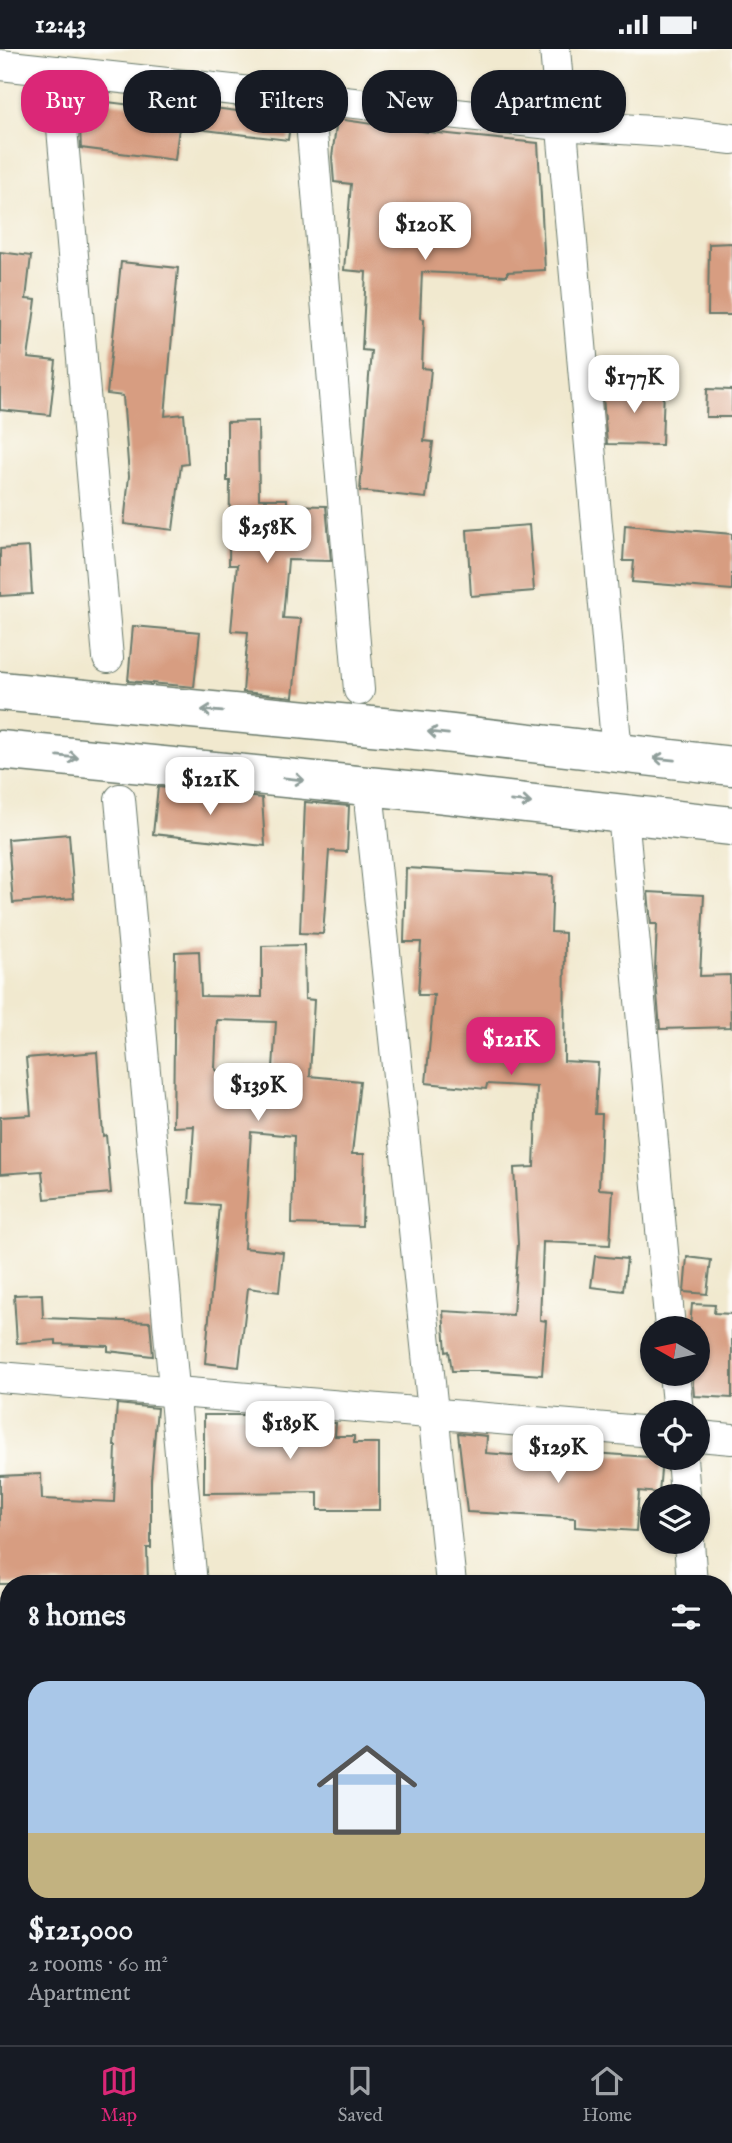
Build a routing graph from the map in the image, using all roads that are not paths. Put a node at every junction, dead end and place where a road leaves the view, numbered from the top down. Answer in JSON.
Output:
{"nodes":[{"id":1,"x":555,"y":49,"type":"edge"},
{"id":2,"x":0,"y":65,"type":"edge"},
{"id":3,"x":48,"y":70,"type":"edge"},
{"id":4,"x":556,"y":70,"type":"edge"},
{"id":5,"x":109,"y":77,"type":"edge"},
{"id":6,"x":235,"y":90,"type":"edge"},
{"id":7,"x":348,"y":102,"type":"edge"},
{"id":8,"x":471,"y":115,"type":"edge"},
{"id":9,"x":626,"y":129,"type":"edge"},
{"id":10,"x":62,"y":133,"type":"edge"},
{"id":11,"x":312,"y":133,"type":"edge"},
{"id":12,"x":561,"y":133,"type":"edge"},
{"id":13,"x":732,"y":139,"type":"edge"},
{"id":14,"x":108,"y":658,"type":"dead end"},
{"id":15,"x":359,"y":690,"type":"dead end"},
{"id":16,"x":0,"y":691,"type":"edge"},
{"id":17,"x":0,"y":750,"type":"edge"},
{"id":18,"x":617,"y":753,"type":"junction"},
{"id":19,"x":732,"y":766,"type":"edge"},
{"id":20,"x":120,"y":799,"type":"dead end"},
{"id":21,"x":370,"y":808,"type":"dead end"},
{"id":22,"x":623,"y":814,"type":"junction"},
{"id":23,"x":732,"y":826,"type":"edge"},
{"id":24,"x":669,"y":1316,"type":"edge"},
{"id":25,"x":0,"y":1377,"type":"edge"},
{"id":26,"x":174,"y":1391,"type":"junction"},
{"id":27,"x":434,"y":1413,"type":"junction"},
{"id":28,"x":640,"y":1430,"type":"edge"},
{"id":29,"x":710,"y":1437,"type":"edge"},
{"id":30,"x":732,"y":1439,"type":"edge"},
{"id":31,"x":690,"y":1554,"type":"edge"},
{"id":32,"x":191,"y":1575,"type":"edge"},
{"id":33,"x":450,"y":1575,"type":"edge"},
{"id":34,"x":691,"y":1575,"type":"edge"}],
"edges":[{"from":1,"to":4,"type":"street"},
{"from":2,"to":3,"type":"street"},
{"from":5,"to":6,"type":"street"},
{"from":7,"to":8,"type":"street"},
{"from":9,"to":13,"type":"street"},
{"from":10,"to":14,"type":"street"},
{"from":11,"to":15,"type":"street"},
{"from":12,"to":18,"type":"street"},
{"from":18,"to":16,"type":"main road","one_way":true},
{"from":17,"to":22,"type":"main road","one_way":true},
{"from":19,"to":18,"type":"main road","one_way":true},
{"from":20,"to":26,"type":"street"},
{"from":21,"to":27,"type":"street"},
{"from":22,"to":23,"type":"main road"},
{"from":22,"to":24,"type":"street"},
{"from":25,"to":26,"type":"street"},
{"from":26,"to":27,"type":"street"},
{"from":26,"to":32,"type":"street"},
{"from":27,"to":28,"type":"street"},
{"from":27,"to":33,"type":"street"},
{"from":29,"to":30,"type":"street"},
{"from":31,"to":34,"type":"street"}]}
